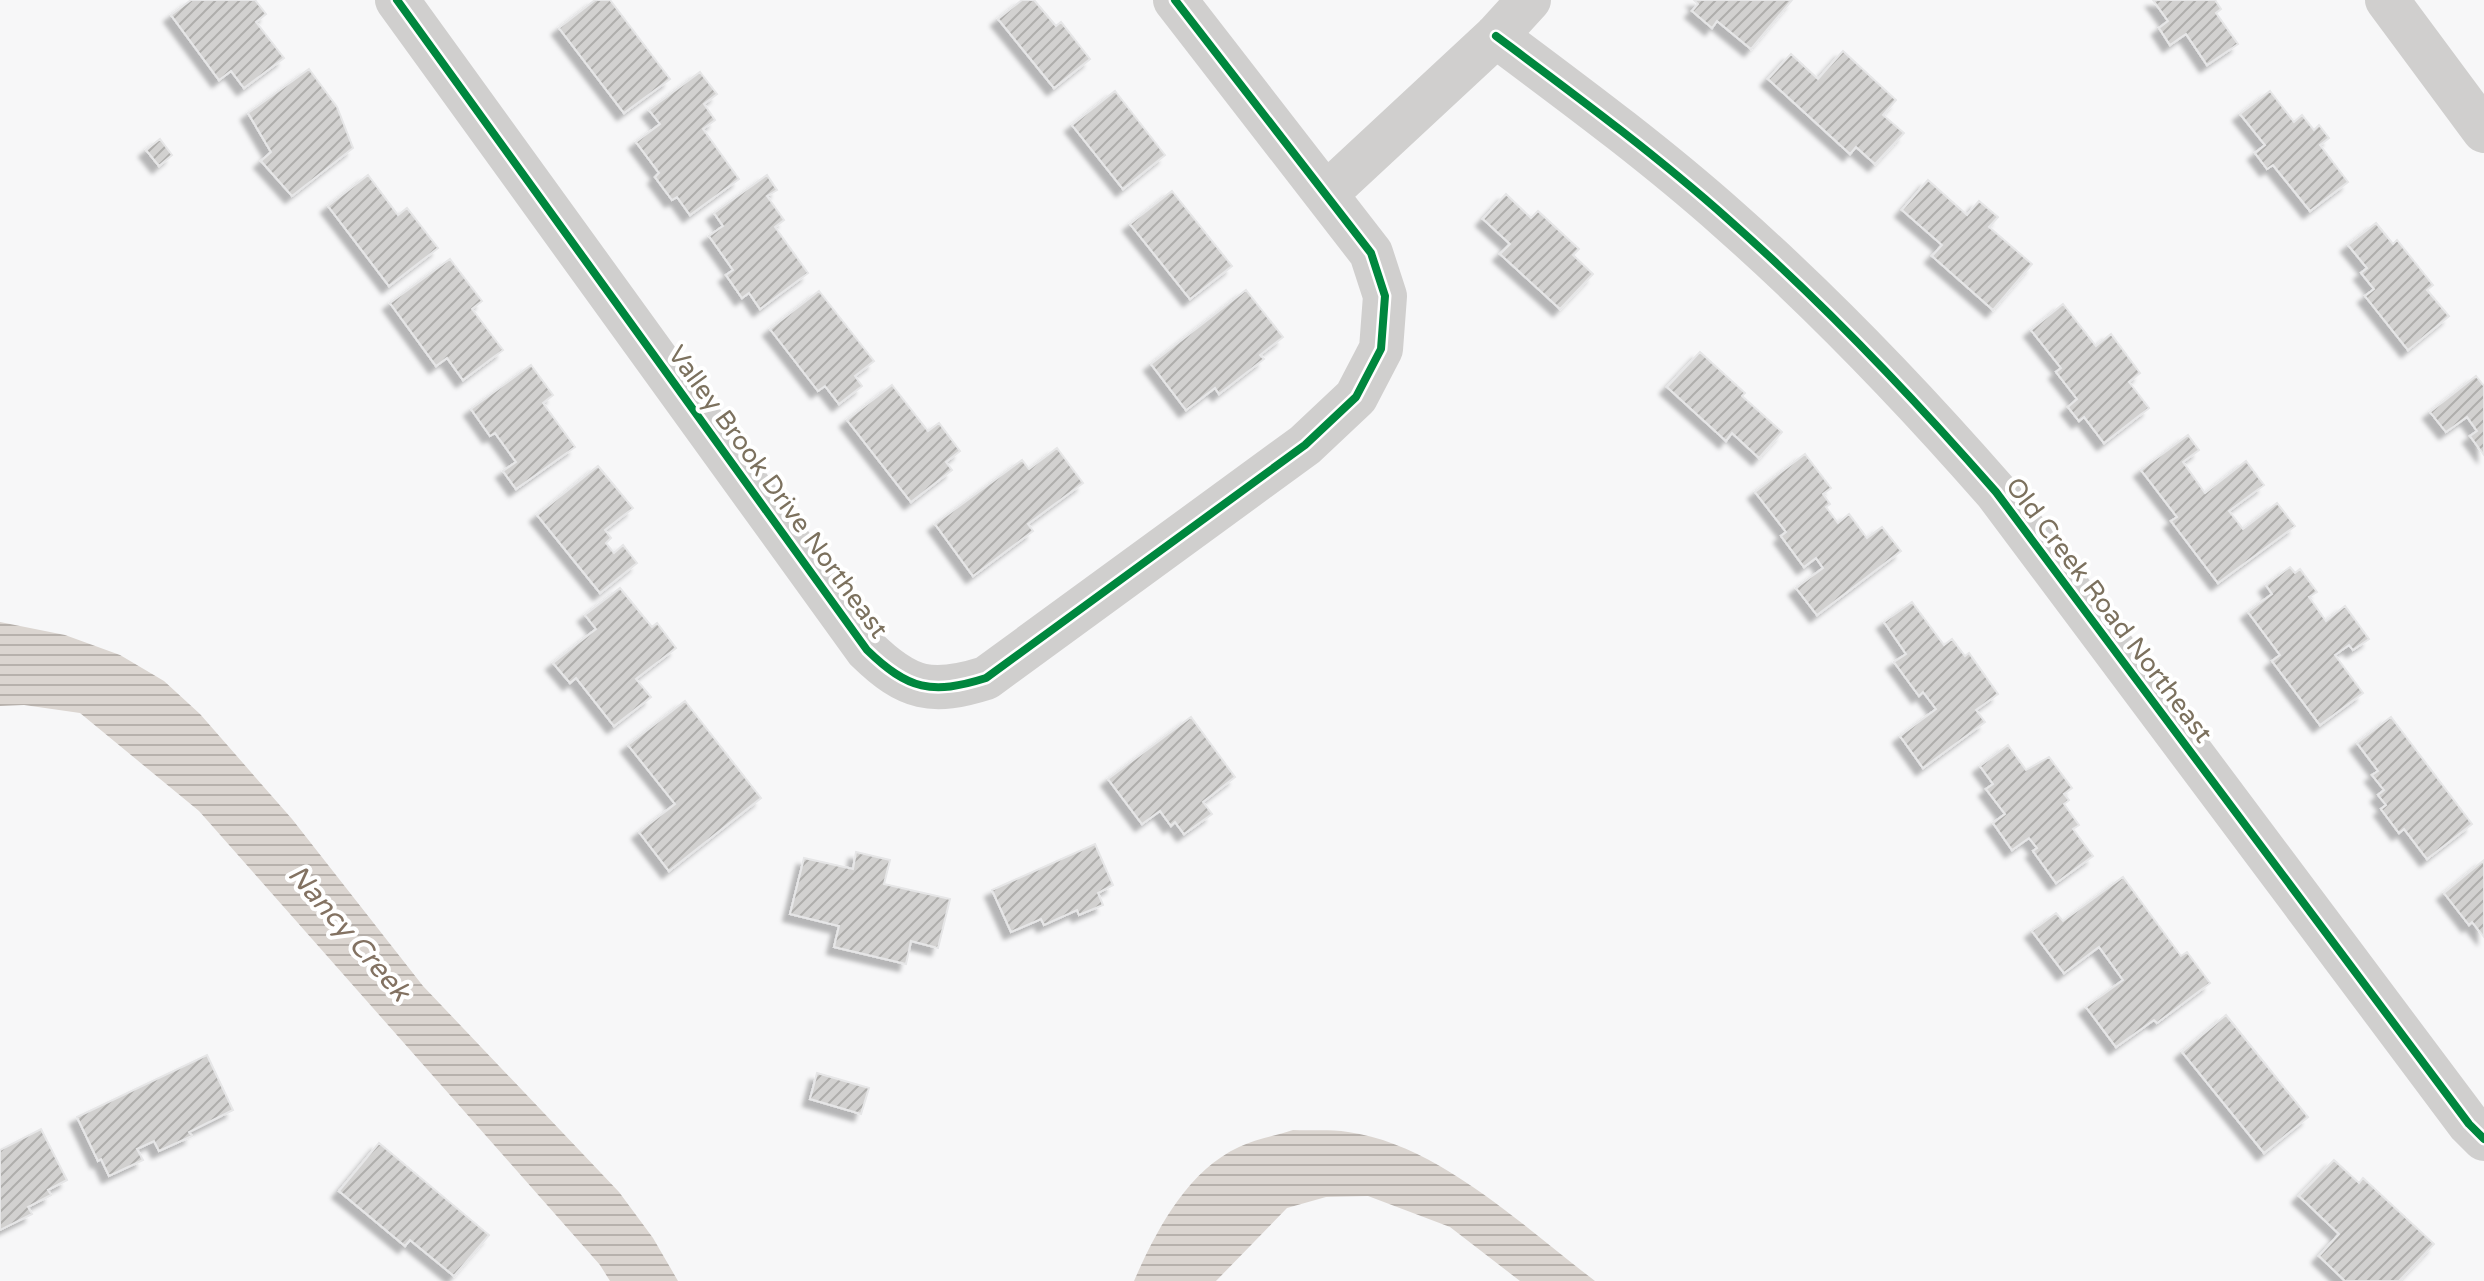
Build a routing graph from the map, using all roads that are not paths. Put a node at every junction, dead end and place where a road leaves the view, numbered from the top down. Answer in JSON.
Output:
{"nodes":[{"id":1,"x":397,"y":0,"type":"edge"},
{"id":2,"x":1175,"y":0,"type":"edge"},
{"id":3,"x":1529,"y":0,"type":"edge"},
{"id":4,"x":2387,"y":0,"type":"edge"},
{"id":5,"x":1496,"y":36,"type":"junction"},
{"id":6,"x":2484,"y":131,"type":"edge"},
{"id":7,"x":1326,"y":194,"type":"junction"},
{"id":8,"x":2484,"y":1139,"type":"edge"}],
"edges":[{"from":1,"to":7,"type":"street","name":"Valley Brook Drive Northeast"},
{"from":2,"to":7,"type":"street","name":"Valley Brook Drive Northeast"},
{"from":3,"to":5,"type":"street"},
{"from":4,"to":6,"type":"street"},
{"from":5,"to":7,"type":"street"},
{"from":5,"to":8,"type":"street","name":"Old Creek Road Northeast"}]}
